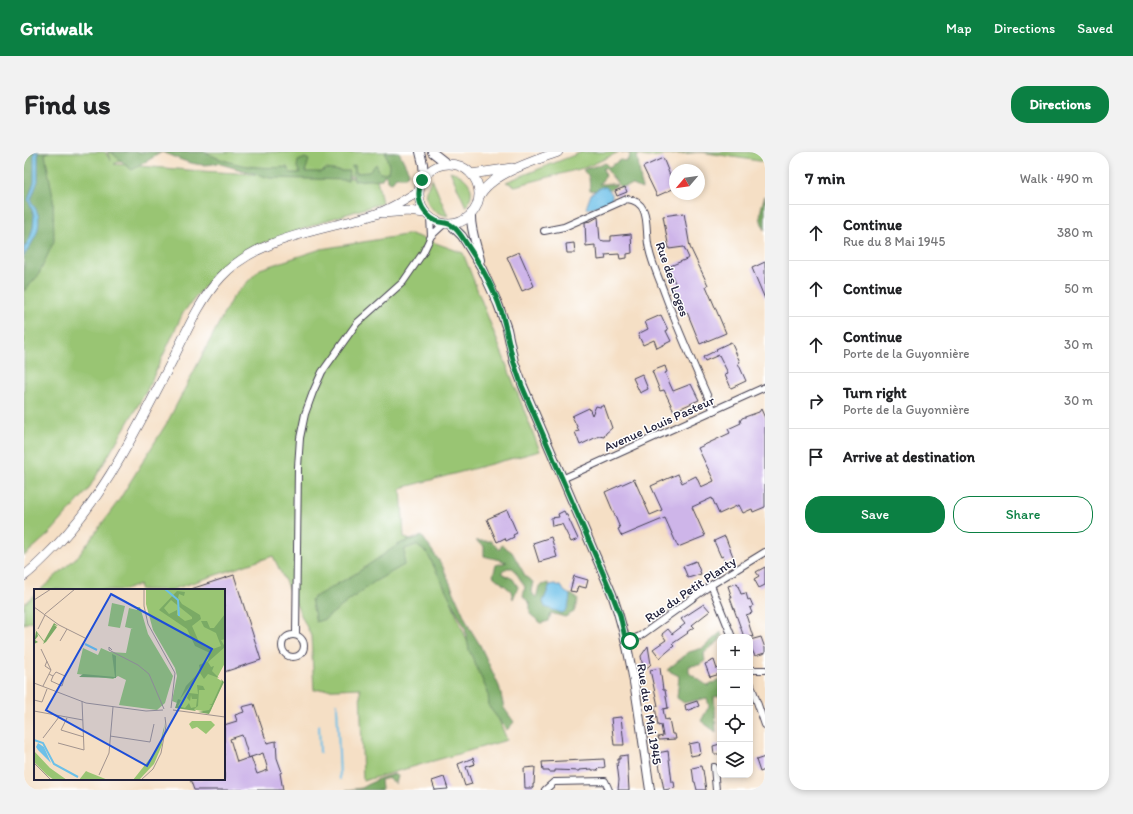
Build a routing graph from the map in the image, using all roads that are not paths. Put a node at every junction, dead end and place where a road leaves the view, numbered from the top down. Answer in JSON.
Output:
{"nodes":[{"id":1,"x":420,"y":152,"type":"edge"},
{"id":2,"x":432,"y":152,"type":"edge"},
{"id":3,"x":558,"y":152,"type":"edge"},
{"id":4,"x":446,"y":164,"type":"junction"},
{"id":5,"x":518,"y":167,"type":"junction"},
{"id":6,"x":471,"y":174,"type":"junction"},
{"id":7,"x":424,"y":176,"type":"junction"},
{"id":8,"x":418,"y":191,"type":"junction"},
{"id":9,"x":478,"y":197,"type":"junction"},
{"id":10,"x":377,"y":213,"type":"junction"},
{"id":11,"x":471,"y":214,"type":"junction"},
{"id":12,"x":428,"y":215,"type":"junction"},
{"id":13,"x":447,"y":223,"type":"junction"},
{"id":14,"x":544,"y":231,"type":"dead end"},
{"id":15,"x":431,"y":236,"type":"junction"},
{"id":16,"x":481,"y":267,"type":"junction"},
{"id":17,"x":765,"y":387,"type":"edge"},
{"id":18,"x":714,"y":411,"type":"junction"},
{"id":19,"x":562,"y":479,"type":"junction"},
{"id":20,"x":765,"y":552,"type":"edge"},
{"id":21,"x":24,"y":576,"type":"edge"},
{"id":22,"x":711,"y":585,"type":"junction"},
{"id":23,"x":296,"y":634,"type":"dead end"},
{"id":24,"x":731,"y":634,"type":"edge"},
{"id":25,"x":626,"y":640,"type":"junction"},
{"id":26,"x":753,"y":670,"type":"edge"},
{"id":27,"x":765,"y":670,"type":"edge"},
{"id":28,"x":753,"y":689,"type":"edge"},
{"id":29,"x":763,"y":711,"type":"edge"},
{"id":30,"x":765,"y":725,"type":"edge"},
{"id":31,"x":714,"y":767,"type":"dead end"},
{"id":32,"x":545,"y":790,"type":"edge"},
{"id":33,"x":609,"y":790,"type":"edge"},
{"id":34,"x":650,"y":790,"type":"edge"},
{"id":35,"x":716,"y":790,"type":"edge"}],
"edges":[{"from":1,"to":7,"type":"main road"},
{"from":2,"to":4,"type":"main road"},
{"from":3,"to":5,"type":"main road"},
{"from":4,"to":6,"type":"main road"},
{"from":4,"to":7,"type":"main road"},
{"from":5,"to":6,"type":"main road"},
{"from":5,"to":9,"type":"main road"},
{"from":6,"to":9,"type":"main road"},
{"from":7,"to":8,"type":"main road"},
{"from":8,"to":10,"type":"main road"},
{"from":8,"to":12,"type":"main road"},
{"from":9,"to":11,"type":"main road"},
{"from":10,"to":12,"type":"main road"},
{"from":10,"to":21,"type":"main road"},
{"from":11,"to":13,"type":"main road"},
{"from":11,"to":16,"type":"main road"},
{"from":12,"to":13,"type":"main road"},
{"from":12,"to":15,"type":"street"},
{"from":13,"to":15,"type":"street"},
{"from":13,"to":16,"type":"main road"},
{"from":14,"to":18,"type":"street","name":"Rue des Loges"},
{"from":15,"to":23,"type":"street"},
{"from":16,"to":19,"type":"main road","name":"Rue du 8 Mai 1945"},
{"from":17,"to":18,"type":"street","name":"Avenue Louis Pasteur"},
{"from":18,"to":19,"type":"street","name":"Avenue Louis Pasteur"},
{"from":19,"to":25,"type":"main road","name":"Rue du 8 Mai 1945"},
{"from":20,"to":22,"type":"street","name":"Rue du Petit Planty"},
{"from":22,"to":24,"type":"street"},
{"from":22,"to":25,"type":"street","name":"Rue du Petit Planty"},
{"from":25,"to":34,"type":"main road","name":"Rue du 8 Mai 1945"},
{"from":26,"to":27,"type":"street"},
{"from":28,"to":29,"type":"street"},
{"from":29,"to":30,"type":"street"},
{"from":31,"to":35,"type":"street"},
{"from":32,"to":33,"type":"street"}]}
